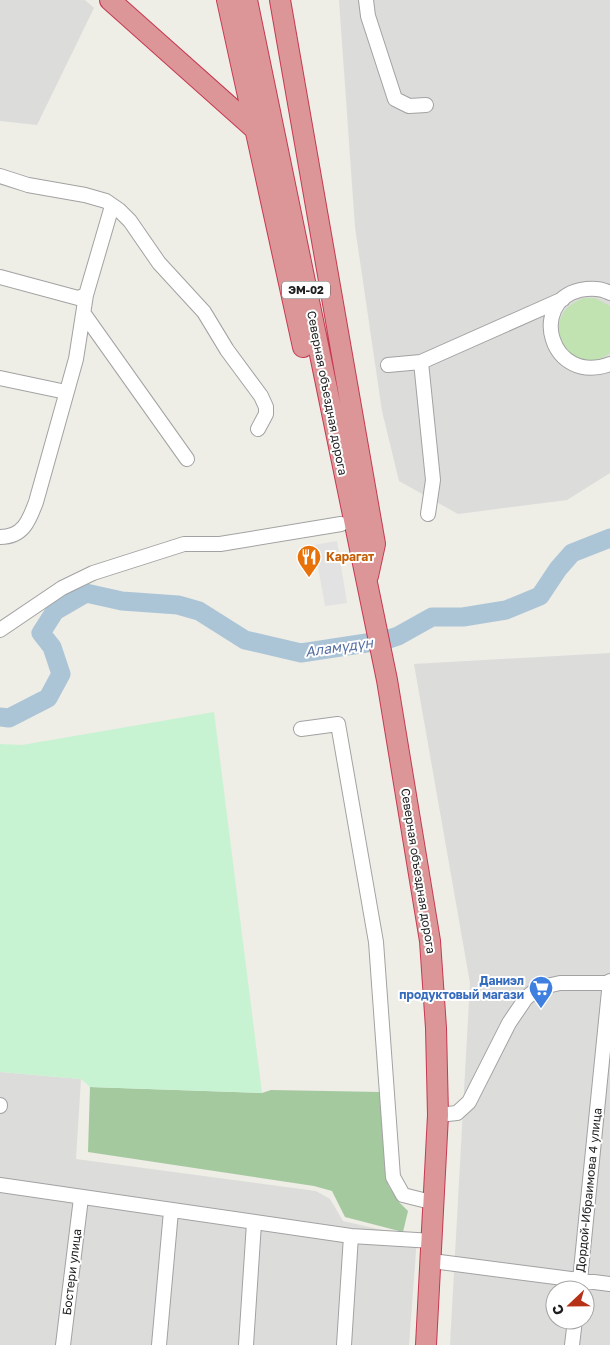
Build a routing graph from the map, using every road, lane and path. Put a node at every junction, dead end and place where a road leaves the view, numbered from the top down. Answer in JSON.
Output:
{"nodes":[{"id":1,"x":110,"y":0,"type":"edge"},
{"id":2,"x":228,"y":0,"type":"edge"},
{"id":3,"x":247,"y":0,"type":"edge"},
{"id":4,"x":260,"y":0,"type":"edge"},
{"id":5,"x":280,"y":0,"type":"edge"},
{"id":6,"x":366,"y":0,"type":"edge"},
{"id":7,"x":426,"y":105,"type":"dead end"},
{"id":8,"x":257,"y":132,"type":"junction"},
{"id":9,"x":0,"y":176,"type":"edge"},
{"id":10,"x":112,"y":206,"type":"junction"},
{"id":11,"x":0,"y":277,"type":"edge"},
{"id":12,"x":609,"y":289,"type":"edge"},
{"id":13,"x":86,"y":294,"type":"junction"},
{"id":14,"x":563,"y":299,"type":"junction"},
{"id":15,"x":84,"y":314,"type":"junction"},
{"id":16,"x":421,"y":362,"type":"junction"},
{"id":17,"x":610,"y":364,"type":"edge"},
{"id":18,"x":388,"y":365,"type":"dead end"},
{"id":19,"x":0,"y":378,"type":"edge"},
{"id":20,"x":66,"y":392,"type":"junction"},
{"id":21,"x":258,"y":429,"type":"dead end"},
{"id":22,"x":187,"y":459,"type":"dead end"},
{"id":23,"x":428,"y":514,"type":"dead end"},
{"id":24,"x":341,"y":524,"type":"junction"},
{"id":25,"x":0,"y":537,"type":"edge"},
{"id":26,"x":368,"y":586,"type":"junction"},
{"id":27,"x":0,"y":630,"type":"edge"},
{"id":28,"x":301,"y":728,"type":"dead end"},
{"id":29,"x":610,"y":982,"type":"edge"},
{"id":30,"x":438,"y":1114,"type":"junction"},
{"id":31,"x":0,"y":1185,"type":"edge"},
{"id":32,"x":81,"y":1198,"type":"junction"},
{"id":33,"x":435,"y":1203,"type":"junction"},
{"id":34,"x":171,"y":1212,"type":"junction"},
{"id":35,"x":254,"y":1223,"type":"junction"},
{"id":36,"x":351,"y":1236,"type":"junction"},
{"id":37,"x":433,"y":1241,"type":"junction"},
{"id":38,"x":432,"y":1261,"type":"junction"},
{"id":39,"x":548,"y":1280,"type":"edge"},
{"id":40,"x":580,"y":1280,"type":"edge"},
{"id":41,"x":595,"y":1284,"type":"edge"},
{"id":42,"x":610,"y":1284,"type":"edge"},
{"id":43,"x":574,"y":1330,"type":"edge"},
{"id":44,"x":63,"y":1345,"type":"edge"},
{"id":45,"x":159,"y":1345,"type":"edge"},
{"id":46,"x":246,"y":1345,"type":"edge"},
{"id":47,"x":344,"y":1345,"type":"edge"},
{"id":48,"x":426,"y":1345,"type":"edge"},
{"id":49,"x":572,"y":1345,"type":"edge"}],
"edges":[{"from":1,"to":8,"type":"highway"},
{"from":2,"to":8,"type":"highway"},
{"from":3,"to":26,"type":"highway","name":"Северная объездная дорога","number":"ЭМ-02"},
{"from":4,"to":26,"type":"highway","name":"Северная объездная дорога","number":"ЭМ-02"},
{"from":5,"to":26,"type":"highway"},
{"from":6,"to":7,"type":"street"},
{"from":8,"to":24,"type":"highway"},
{"from":9,"to":10,"type":"street"},
{"from":10,"to":13,"type":"street"},
{"from":10,"to":21,"type":"street"},
{"from":11,"to":13,"type":"street"},
{"from":12,"to":14,"type":"street"},
{"from":13,"to":15,"type":"street"},
{"from":14,"to":16,"type":"street"},
{"from":14,"to":17,"type":"street"},
{"from":15,"to":20,"type":"street"},
{"from":15,"to":22,"type":"street"},
{"from":16,"to":18,"type":"street"},
{"from":16,"to":23,"type":"street"},
{"from":19,"to":20,"type":"street"},
{"from":20,"to":25,"type":"street"},
{"from":24,"to":26,"type":"highway"},
{"from":24,"to":27,"type":"street"},
{"from":26,"to":30,"type":"highway","name":"Северная объездная дорога","number":"ЭМ-02"},
{"from":28,"to":33,"type":"street"},
{"from":29,"to":30,"type":"street"},
{"from":29,"to":40,"type":"street","name":"Дордой-Ибраимова 4 улица"},
{"from":30,"to":33,"type":"highway","name":"Северная объездная дорога","number":"ЭМ-02"},
{"from":31,"to":32,"type":"street"},
{"from":32,"to":34,"type":"street"},
{"from":32,"to":44,"type":"street","name":"Бостери улица"},
{"from":33,"to":37,"type":"highway","name":"Северная объездная дорога","number":"ЭМ-02"},
{"from":34,"to":35,"type":"street"},
{"from":34,"to":45,"type":"street"},
{"from":35,"to":36,"type":"street"},
{"from":35,"to":46,"type":"street"},
{"from":36,"to":37,"type":"street"},
{"from":36,"to":47,"type":"street"},
{"from":37,"to":38,"type":"highway","name":"Северная объездная дорога","number":"ЭМ-02"},
{"from":38,"to":39,"type":"street"},
{"from":38,"to":48,"type":"highway","name":"Северная объездная дорога","number":"ЭМ-02"},
{"from":41,"to":42,"type":"street"},
{"from":43,"to":49,"type":"street"}]}
